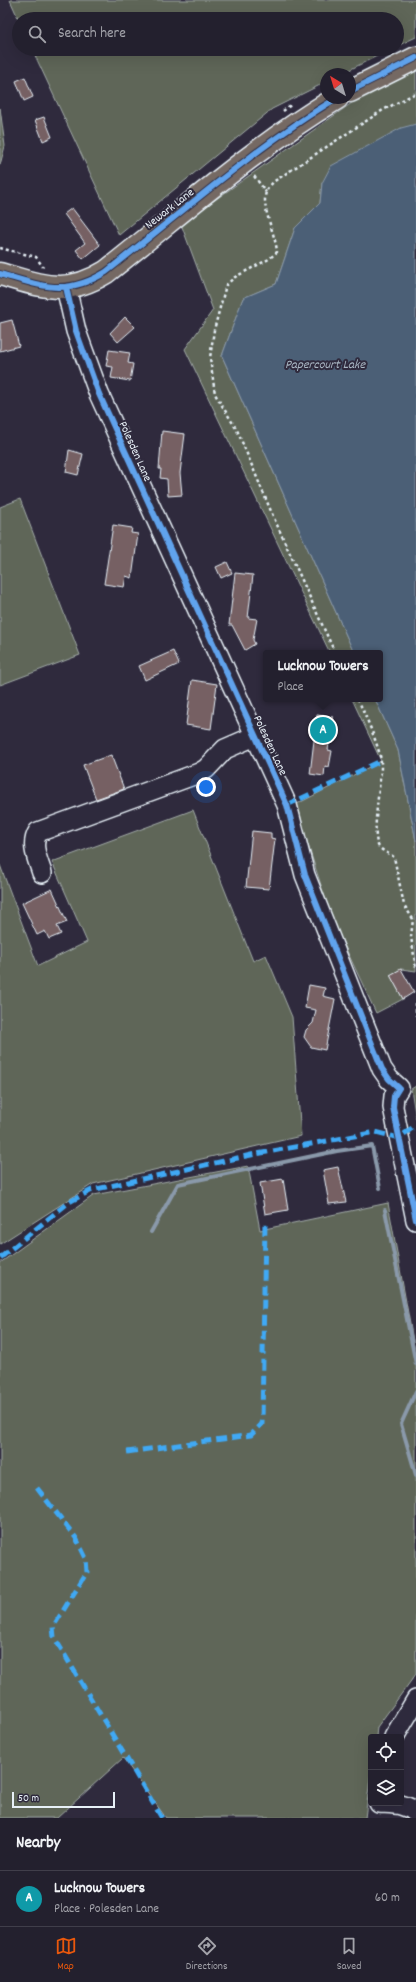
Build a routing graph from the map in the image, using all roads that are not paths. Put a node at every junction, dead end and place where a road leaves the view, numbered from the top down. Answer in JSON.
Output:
{"nodes":[{"id":1,"x":416,"y":58,"type":"edge"},
{"id":2,"x":356,"y":88,"type":"edge"},
{"id":3,"x":328,"y":104,"type":"edge"},
{"id":4,"x":0,"y":274,"type":"edge"},
{"id":5,"x":66,"y":287,"type":"junction"},
{"id":6,"x":255,"y":736,"type":"junction"},
{"id":7,"x":42,"y":873,"type":"dead end"},
{"id":8,"x":416,"y":1220,"type":"edge"},
{"id":9,"x":416,"y":1700,"type":"edge"},
{"id":10,"x":396,"y":1734,"type":"edge"},
{"id":11,"x":378,"y":1806,"type":"edge"},
{"id":12,"x":404,"y":1806,"type":"edge"},
{"id":13,"x":416,"y":1813,"type":"edge"},
{"id":14,"x":376,"y":1818,"type":"edge"}],
"edges":[{"from":1,"to":2,"type":"main road"},
{"from":3,"to":5,"type":"main road","name":"Newark Lane"},
{"from":4,"to":5,"type":"main road","name":"Newark Lane"},
{"from":5,"to":6,"type":"street","name":"Polesden Lane"},
{"from":6,"to":7,"type":"street"},
{"from":6,"to":8,"type":"street","name":"Polesden Lane"},
{"from":9,"to":10,"type":"street"},
{"from":11,"to":14,"type":"street"},
{"from":12,"to":13,"type":"street"}]}
